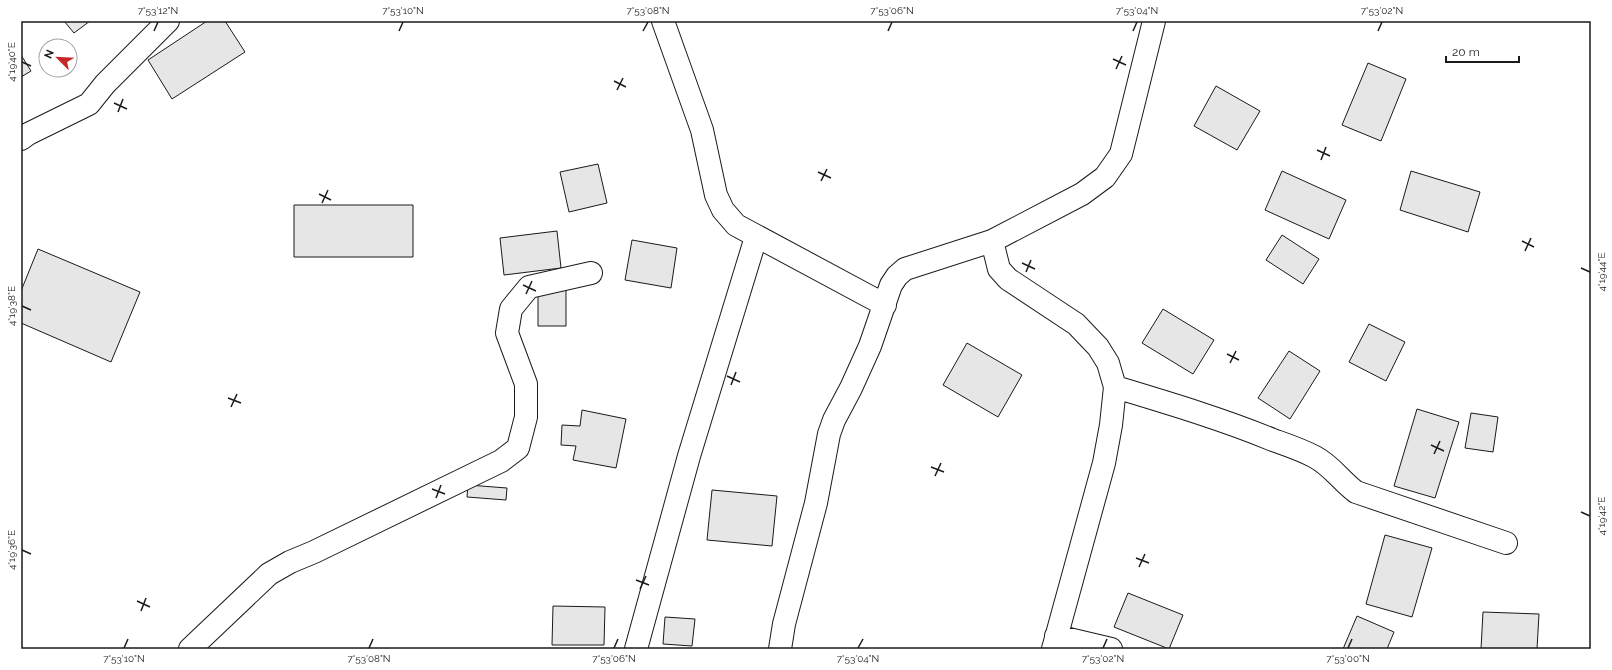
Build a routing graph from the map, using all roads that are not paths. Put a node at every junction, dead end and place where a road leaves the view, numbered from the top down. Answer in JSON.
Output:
{"nodes":[{"id":1,"x":168,"y":21,"type":"edge"},
{"id":2,"x":663,"y":21,"type":"edge"},
{"id":3,"x":1154,"y":21,"type":"edge"},
{"id":4,"x":21,"y":139,"type":"edge"},
{"id":5,"x":756,"y":237,"type":"junction"},
{"id":6,"x":992,"y":241,"type":"junction"},
{"id":7,"x":591,"y":273,"type":"dead end"},
{"id":8,"x":885,"y":305,"type":"junction"},
{"id":9,"x":1115,"y":387,"type":"junction"},
{"id":10,"x":1506,"y":543,"type":"dead end"},
{"id":11,"x":1055,"y":642,"type":"edge"},
{"id":12,"x":190,"y":649,"type":"edge"},
{"id":13,"x":636,"y":649,"type":"edge"},
{"id":14,"x":780,"y":649,"type":"edge"},
{"id":15,"x":1111,"y":649,"type":"edge"}],
"edges":[{"from":1,"to":4,"type":"street"},
{"from":2,"to":5,"type":"street"},
{"from":3,"to":6,"type":"street"},
{"from":5,"to":8,"type":"street"},
{"from":5,"to":13,"type":"street"},
{"from":6,"to":8,"type":"street"},
{"from":6,"to":9,"type":"street"},
{"from":7,"to":12,"type":"street"},
{"from":8,"to":14,"type":"street"},
{"from":9,"to":10,"type":"street"},
{"from":9,"to":11,"type":"street"},
{"from":11,"to":15,"type":"street"}]}
